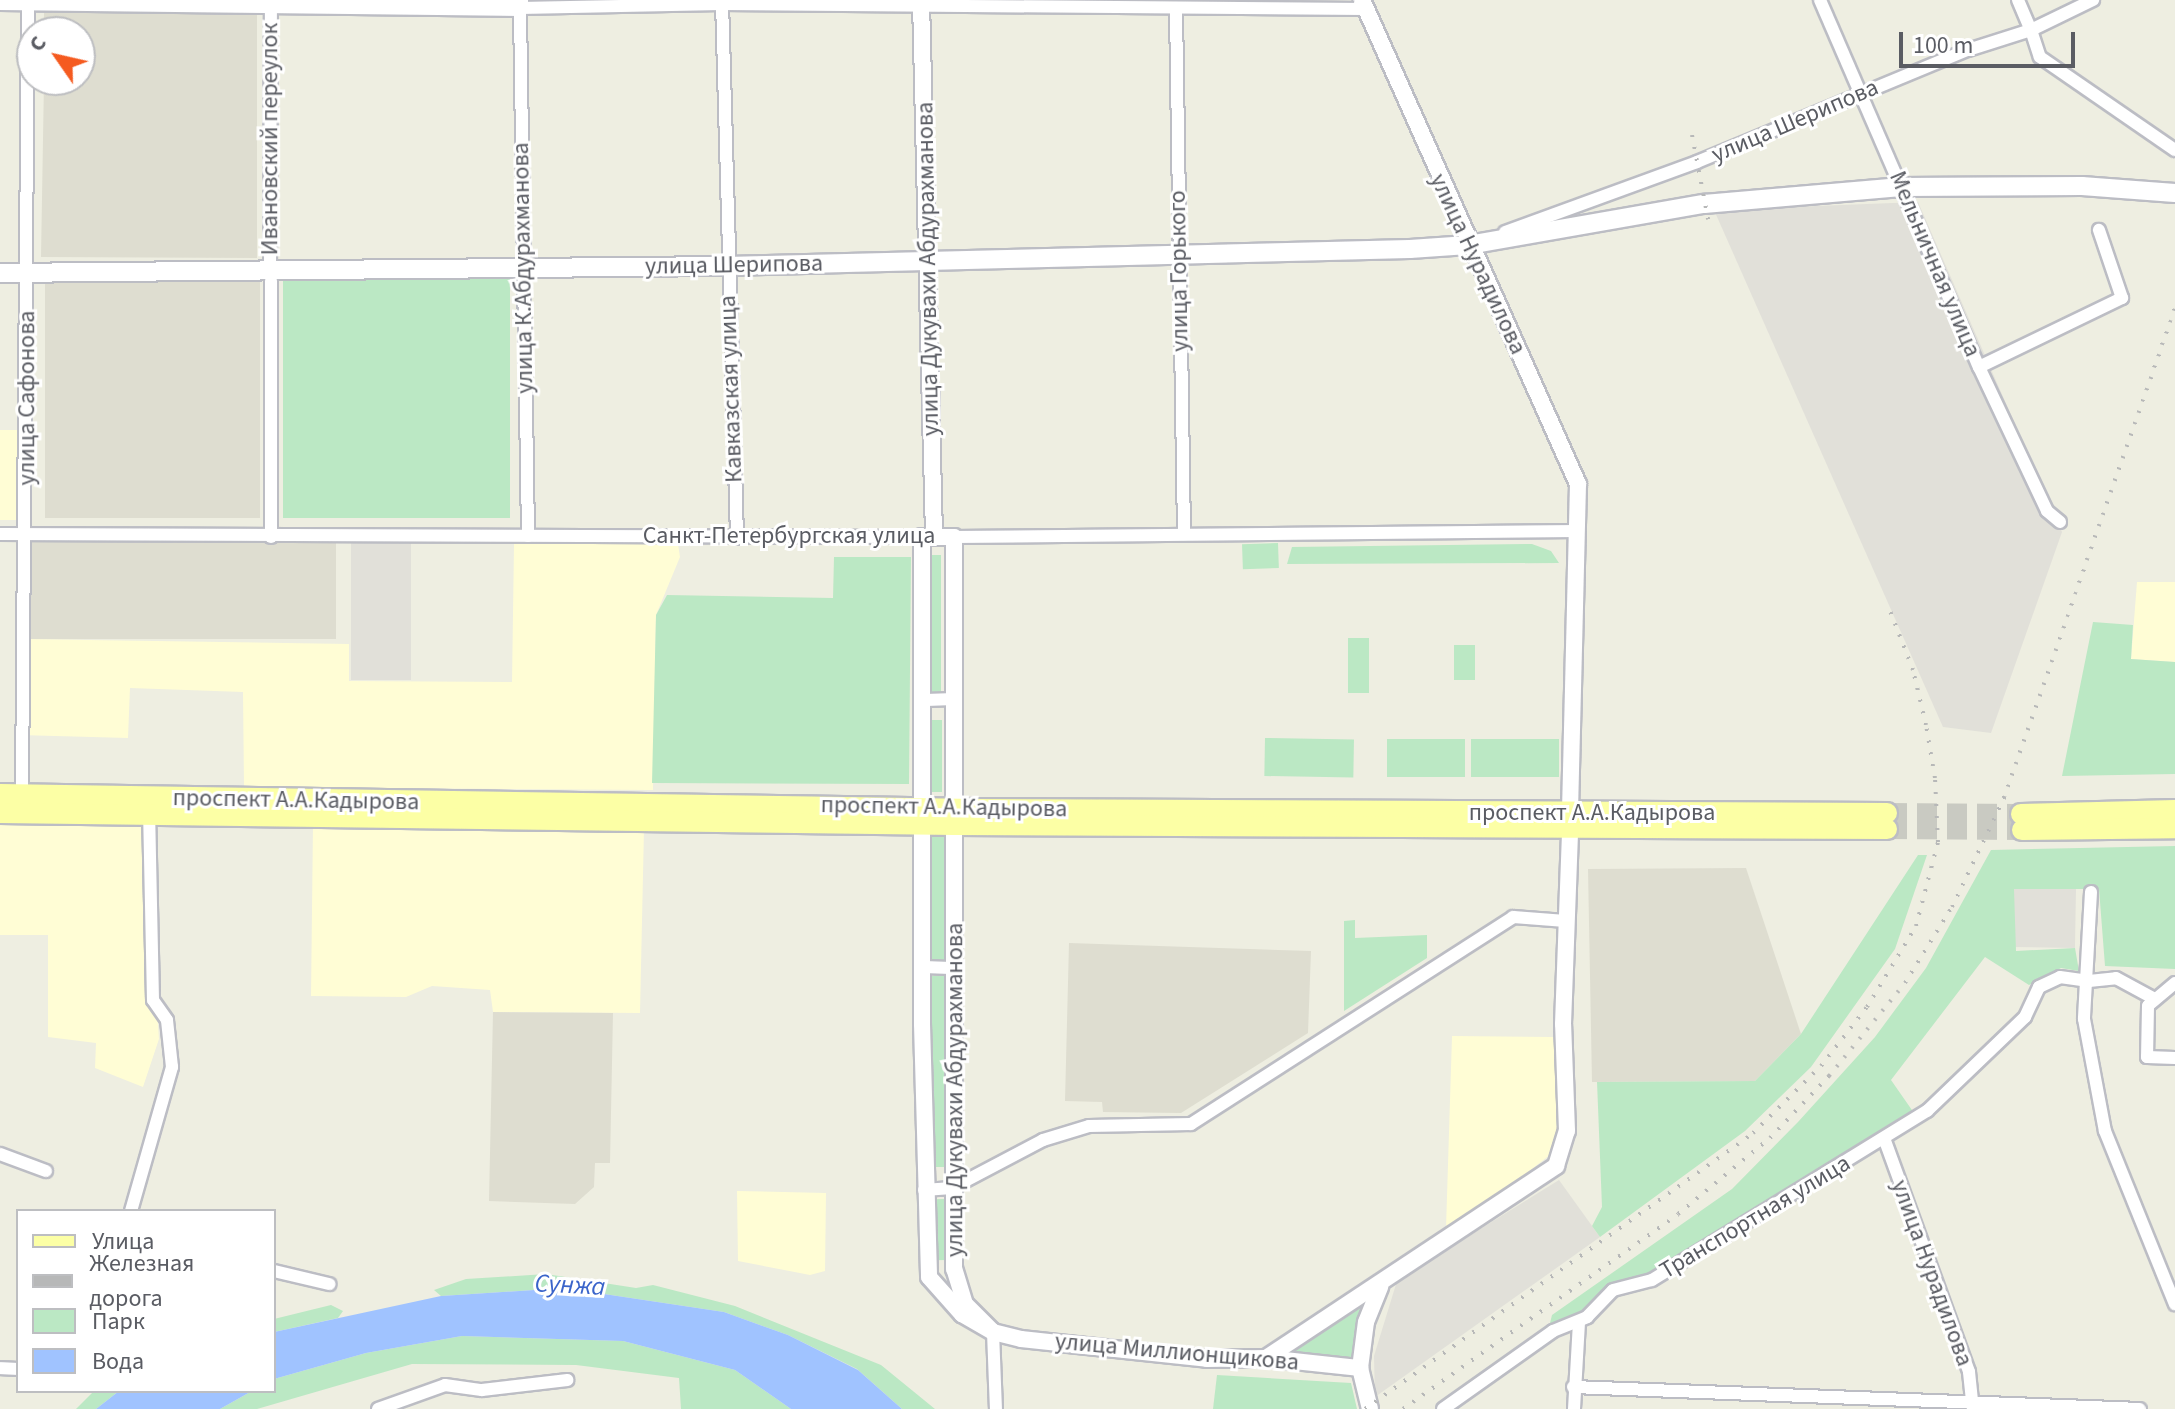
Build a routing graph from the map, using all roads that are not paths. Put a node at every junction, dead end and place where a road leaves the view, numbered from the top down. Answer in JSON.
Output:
{"nodes":[{"id":1,"x":1820,"y":0,"type":"edge"},
{"id":2,"x":2018,"y":0,"type":"edge"},
{"id":3,"x":2093,"y":0,"type":"edge"},
{"id":4,"x":0,"y":2,"type":"edge"},
{"id":5,"x":28,"y":2,"type":"junction"},
{"id":6,"x":722,"y":2,"type":"edge"},
{"id":7,"x":520,"y":4,"type":"edge"},
{"id":8,"x":921,"y":4,"type":"edge"},
{"id":9,"x":1364,"y":4,"type":"edge"},
{"id":10,"x":271,"y":6,"type":"junction"},
{"id":11,"x":1176,"y":8,"type":"junction"},
{"id":12,"x":2031,"y":30,"type":"junction"},
{"id":13,"x":1862,"y":93,"type":"junction"},
{"id":14,"x":2175,"y":150,"type":"edge"},
{"id":15,"x":1901,"y":187,"type":"junction"},
{"id":16,"x":2175,"y":193,"type":"edge"},
{"id":17,"x":2099,"y":230,"type":"dead end"},
{"id":18,"x":1468,"y":245,"type":"junction"},
{"id":19,"x":1179,"y":255,"type":"junction"},
{"id":20,"x":927,"y":259,"type":"junction"},
{"id":21,"x":726,"y":266,"type":"junction"},
{"id":22,"x":521,"y":269,"type":"junction"},
{"id":23,"x":0,"y":273,"type":"edge"},
{"id":24,"x":27,"y":273,"type":"junction"},
{"id":25,"x":270,"y":276,"type":"junction"},
{"id":26,"x":1979,"y":367,"type":"junction"},
{"id":27,"x":2060,"y":522,"type":"dead end"},
{"id":28,"x":1578,"y":531,"type":"junction"},
{"id":29,"x":0,"y":534,"type":"edge"},
{"id":30,"x":27,"y":534,"type":"junction"},
{"id":31,"x":1184,"y":534,"type":"junction"},
{"id":32,"x":528,"y":536,"type":"junction"},
{"id":33,"x":271,"y":537,"type":"junction"},
{"id":34,"x":928,"y":537,"type":"junction"},
{"id":35,"x":954,"y":537,"type":"junction"},
{"id":36,"x":737,"y":538,"type":"junction"},
{"id":37,"x":955,"y":699,"type":"junction"},
{"id":38,"x":925,"y":700,"type":"junction"},
{"id":39,"x":0,"y":794,"type":"edge"},
{"id":40,"x":22,"y":794,"type":"junction"},
{"id":41,"x":2175,"y":810,"type":"edge"},
{"id":42,"x":0,"y":813,"type":"edge"},
{"id":43,"x":149,"y":816,"type":"junction"},
{"id":44,"x":924,"y":816,"type":"junction"},
{"id":45,"x":954,"y":817,"type":"junction"},
{"id":46,"x":1570,"y":821,"type":"junction"},
{"id":47,"x":1887,"y":821,"type":"tunnel mouth"},
{"id":48,"x":2175,"y":828,"type":"edge"},
{"id":49,"x":2091,"y":892,"type":"dead end"},
{"id":50,"x":1566,"y":921,"type":"junction"},
{"id":51,"x":924,"y":967,"type":"junction"},
{"id":52,"x":957,"y":968,"type":"junction"},
{"id":53,"x":2089,"y":981,"type":"junction"},
{"id":54,"x":2175,"y":983,"type":"edge"},
{"id":55,"x":2153,"y":998,"type":"junction"},
{"id":56,"x":2175,"y":1058,"type":"edge"},
{"id":57,"x":1884,"y":1138,"type":"junction"},
{"id":58,"x":0,"y":1154,"type":"edge"},
{"id":59,"x":46,"y":1171,"type":"dead end"},
{"id":60,"x":952,"y":1188,"type":"junction"},
{"id":61,"x":924,"y":1190,"type":"junction"},
{"id":62,"x":132,"y":1209,"type":"edge"},
{"id":63,"x":926,"y":1264,"type":"junction"},
{"id":64,"x":954,"y":1269,"type":"junction"},
{"id":65,"x":276,"y":1271,"type":"edge"},
{"id":66,"x":329,"y":1284,"type":"dead end"},
{"id":67,"x":1380,"y":1286,"type":"junction"},
{"id":68,"x":2175,"y":1304,"type":"edge"},
{"id":69,"x":1579,"y":1322,"type":"junction"},
{"id":70,"x":993,"y":1332,"type":"junction"},
{"id":71,"x":1266,"y":1358,"type":"junction"},
{"id":72,"x":1360,"y":1368,"type":"junction"},
{"id":73,"x":567,"y":1380,"type":"dead end"},
{"id":74,"x":1573,"y":1387,"type":"junction"},
{"id":75,"x":1972,"y":1404,"type":"edge"},
{"id":76,"x":378,"y":1409,"type":"edge"},
{"id":77,"x":996,"y":1409,"type":"edge"},
{"id":78,"x":1370,"y":1409,"type":"edge"},
{"id":79,"x":1443,"y":1409,"type":"edge"},
{"id":80,"x":1574,"y":1409,"type":"edge"},
{"id":81,"x":2140,"y":1409,"type":"edge"}],
"edges":[{"from":1,"to":13,"type":"street","name":"Мельничная улица"},
{"from":2,"to":12,"type":"street"},
{"from":3,"to":12,"type":"street","name":"улица Шерипова"},
{"from":4,"to":5,"type":"street"},
{"from":5,"to":10,"type":"street"},
{"from":5,"to":24,"type":"street","name":"улица Сафонова"},
{"from":6,"to":7,"type":"street"},
{"from":6,"to":8,"type":"street"},
{"from":6,"to":21,"type":"street","name":"Кавказская улица"},
{"from":7,"to":10,"type":"street"},
{"from":7,"to":22,"type":"street","name":"улица К.Абдурахманова"},
{"from":8,"to":11,"type":"street"},
{"from":8,"to":20,"type":"street","name":"улица Дукувахи Абдурахманова"},
{"from":9,"to":11,"type":"street"},
{"from":9,"to":18,"type":"street","name":"улица Нурадилова"},
{"from":10,"to":25,"type":"street","name":"Ивановский переулок"},
{"from":11,"to":19,"type":"street","name":"улица Горького"},
{"from":12,"to":13,"type":"street","name":"улица Шерипова"},
{"from":12,"to":14,"type":"street"},
{"from":13,"to":15,"type":"street","name":"Мельничная улица"},
{"from":13,"to":18,"type":"street","name":"улица Шерипова"},
{"from":15,"to":16,"type":"main road","name":"улица Шерипова"},
{"from":15,"to":18,"type":"main road","name":"улица Шерипова"},
{"from":15,"to":26,"type":"street","name":"Мельничная улица"},
{"from":17,"to":26,"type":"street"},
{"from":18,"to":19,"type":"main road","name":"улица Шерипова"},
{"from":18,"to":28,"type":"street","name":"улица Нурадилова"},
{"from":19,"to":20,"type":"main road","name":"улица Шерипова"},
{"from":19,"to":31,"type":"street","name":"улица Горького"},
{"from":20,"to":21,"type":"main road","name":"улица Шерипова"},
{"from":20,"to":34,"type":"street","name":"улица Дукувахи Абдурахманова"},
{"from":21,"to":22,"type":"main road","name":"улица Шерипова"},
{"from":21,"to":36,"type":"street","name":"Кавказская улица"},
{"from":22,"to":25,"type":"main road","name":"улица Шерипова"},
{"from":22,"to":32,"type":"street","name":"улица К.Абдурахманова"},
{"from":23,"to":24,"type":"main road","name":"улица Шерипова"},
{"from":24,"to":25,"type":"main road","name":"улица Шерипова"},
{"from":24,"to":30,"type":"street","name":"улица Сафонова"},
{"from":25,"to":33,"type":"street","name":"Ивановский переулок"},
{"from":26,"to":27,"type":"street","name":"Мельничная улица"},
{"from":28,"to":31,"type":"street","name":"Санкт-Петербургская улица"},
{"from":28,"to":46,"type":"street","name":"улица Нурадилова"},
{"from":29,"to":30,"type":"street","name":"Санкт-Петербургская улица"},
{"from":30,"to":33,"type":"street","name":"Санкт-Петербургская улица"},
{"from":30,"to":40,"type":"street","name":"улица Сафонова"},
{"from":31,"to":35,"type":"street","name":"Санкт-Петербургская улица"},
{"from":32,"to":33,"type":"street","name":"Санкт-Петербургская улица"},
{"from":32,"to":36,"type":"street","name":"Санкт-Петербургская улица"},
{"from":34,"to":35,"type":"street","name":"Санкт-Петербургская улица"},
{"from":34,"to":36,"type":"street","name":"Санкт-Петербургская улица"},
{"from":34,"to":38,"type":"street","name":"улица Дукувахи Абдурахманова"},
{"from":35,"to":37,"type":"street","name":"улица Дукувахи Абдурахманова"},
{"from":37,"to":38,"type":"street"},
{"from":37,"to":45,"type":"street","name":"улица Дукувахи Абдурахманова"},
{"from":38,"to":44,"type":"street","name":"улица Дукувахи Абдурахманова"},
{"from":39,"to":40,"type":"main road","name":"проспект А.А.Кадырова"},
{"from":40,"to":44,"type":"main road","name":"проспект А.А.Кадырова"},
{"from":41,"to":48,"type":"main road"},
{"from":42,"to":43,"type":"main road","name":"проспект А.А.Кадырова"},
{"from":43,"to":44,"type":"main road","name":"проспект А.А.Кадырова"},
{"from":43,"to":62,"type":"street"},
{"from":44,"to":45,"type":"main road","name":"проспект А.А.Кадырова"},
{"from":44,"to":51,"type":"street","name":"улица Дукувахи Абдурахманова"},
{"from":45,"to":46,"type":"main road","name":"проспект А.А.Кадырова"},
{"from":45,"to":52,"type":"street","name":"улица Дукувахи Абдурахманова"},
{"from":46,"to":47,"type":"main road","name":"проспект А.А.Кадырова"},
{"from":46,"to":50,"type":"street","name":"улица Нурадилова"},
{"from":49,"to":53,"type":"street"},
{"from":50,"to":60,"type":"street"},
{"from":50,"to":67,"type":"street","name":"улица Нурадилова"},
{"from":51,"to":52,"type":"street"},
{"from":51,"to":61,"type":"street","name":"улица Дукувахи Абдурахманова"},
{"from":52,"to":60,"type":"street","name":"улица Дукувахи Абдурахманова"},
{"from":53,"to":55,"type":"street"},
{"from":53,"to":57,"type":"street","name":"Транспортная улица"},
{"from":53,"to":68,"type":"street"},
{"from":54,"to":55,"type":"street"},
{"from":55,"to":56,"type":"street"},
{"from":57,"to":69,"type":"street","name":"Транспортная улица"},
{"from":57,"to":75,"type":"street","name":"улица Нурадилова"},
{"from":58,"to":59,"type":"street"},
{"from":60,"to":61,"type":"street"},
{"from":60,"to":64,"type":"street","name":"улица Дукувахи Абдурахманова"},
{"from":61,"to":63,"type":"street","name":"улица Дукувахи Абдурахманова"},
{"from":63,"to":64,"type":"street"},
{"from":63,"to":70,"type":"street","name":"улица Дукувахи Абдурахманова"},
{"from":64,"to":70,"type":"street","name":"улица Дукувахи Абдурахманова"},
{"from":65,"to":66,"type":"street"},
{"from":67,"to":71,"type":"street","name":"улица Нурадилова"},
{"from":67,"to":72,"type":"street"},
{"from":69,"to":74,"type":"street"},
{"from":69,"to":79,"type":"street","name":"Транспортная улица"},
{"from":70,"to":71,"type":"street","name":"улица Миллионщикова"},
{"from":70,"to":77,"type":"street"},
{"from":71,"to":72,"type":"street","name":"улица Миллионщикова"},
{"from":72,"to":78,"type":"street"},
{"from":73,"to":76,"type":"street"},
{"from":74,"to":75,"type":"street"},
{"from":74,"to":80,"type":"street"},
{"from":75,"to":81,"type":"street"}]}
